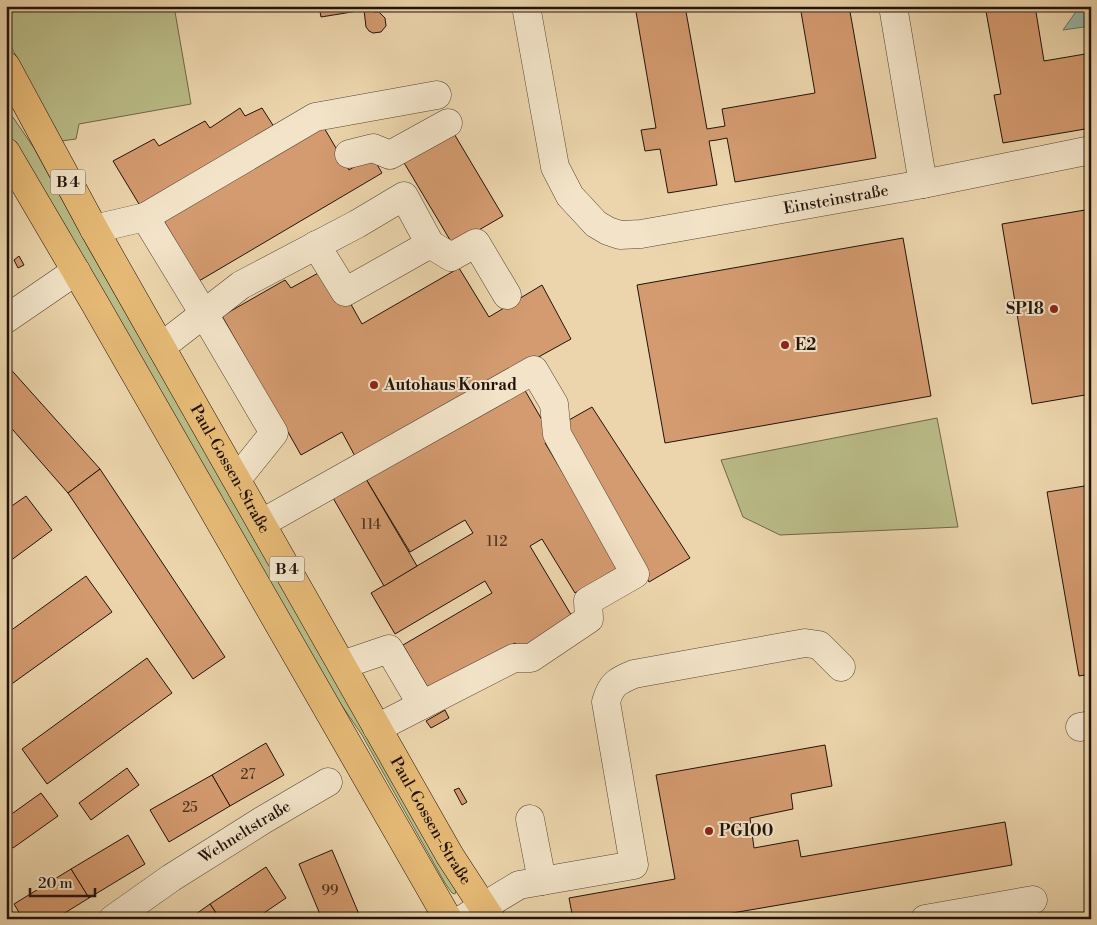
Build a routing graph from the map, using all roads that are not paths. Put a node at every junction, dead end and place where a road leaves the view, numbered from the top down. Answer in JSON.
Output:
{"nodes":[{"id":1,"x":526,"y":6,"type":"edge"},
{"id":2,"x":893,"y":6,"type":"edge"},
{"id":3,"x":6,"y":66,"type":"edge"},
{"id":4,"x":437,"y":96,"type":"dead end"},
{"id":5,"x":448,"y":123,"type":"dead end"},
{"id":6,"x":1091,"y":150,"type":"edge"},
{"id":7,"x":6,"y":152,"type":"edge"},
{"id":8,"x":349,"y":154,"type":"dead end"},
{"id":9,"x":390,"y":155,"type":"junction"},
{"id":10,"x":923,"y":184,"type":"junction"},
{"id":11,"x":404,"y":196,"type":"junction"},
{"id":12,"x":145,"y":217,"type":"junction"},
{"id":13,"x":94,"y":229,"type":"junction"},
{"id":14,"x":430,"y":244,"type":"junction"},
{"id":15,"x":316,"y":245,"type":"junction"},
{"id":16,"x":76,"y":271,"type":"junction"},
{"id":17,"x":507,"y":295,"type":"dead end"},
{"id":18,"x":204,"y":314,"type":"junction"},
{"id":19,"x":6,"y":319,"type":"edge"},
{"id":20,"x":161,"y":347,"type":"junction"},
{"id":21,"x":237,"y":479,"type":"junction"},
{"id":22,"x":262,"y":523,"type":"junction"},
{"id":23,"x":342,"y":665,"type":"junction"},
{"id":24,"x":841,"y":667,"type":"dead end"},
{"id":25,"x":422,"y":704,"type":"junction"},
{"id":26,"x":377,"y":728,"type":"junction"},
{"id":27,"x":328,"y":782,"type":"dead end"},
{"id":28,"x":530,"y":820,"type":"dead end"},
{"id":29,"x":542,"y":881,"type":"junction"},
{"id":30,"x":1033,"y":900,"type":"dead end"},
{"id":31,"x":479,"y":915,"type":"edge"},
{"id":32,"x":113,"y":919,"type":"edge"},
{"id":33,"x":448,"y":919,"type":"edge"},
{"id":34,"x":924,"y":919,"type":"edge"}],
"edges":[{"from":1,"to":10,"type":"street","name":"Einsteinstraße"},
{"from":2,"to":10,"type":"street"},
{"from":3,"to":13,"type":"main road","name":"Paul-Gossen-Straße","number":"B 4"},
{"from":4,"to":12,"type":"street"},
{"from":5,"to":9,"type":"street"},
{"from":6,"to":10,"type":"street","name":"Einsteinstraße"},
{"from":7,"to":16,"type":"main road","name":"Paul-Gossen-Straße","number":"B 4"},
{"from":8,"to":9,"type":"street"},
{"from":9,"to":11,"type":"street"},
{"from":11,"to":14,"type":"street"},
{"from":11,"to":15,"type":"street"},
{"from":12,"to":13,"type":"street"},
{"from":12,"to":18,"type":"street"},
{"from":13,"to":20,"type":"main road","name":"Paul-Gossen-Straße","number":"B 4"},
{"from":14,"to":15,"type":"street"},
{"from":14,"to":17,"type":"street"},
{"from":15,"to":18,"type":"street"},
{"from":16,"to":19,"type":"street"},
{"from":16,"to":33,"type":"main road","name":"Paul-Gossen-Straße","number":"B 4"},
{"from":18,"to":20,"type":"street"},
{"from":18,"to":21,"type":"street"},
{"from":20,"to":21,"type":"main road","name":"Paul-Gossen-Straße","number":"B 4"},
{"from":21,"to":22,"type":"main road","name":"Paul-Gossen-Straße","number":"B 4"},
{"from":22,"to":23,"type":"main road","name":"Paul-Gossen-Straße","number":"B 4"},
{"from":22,"to":25,"type":"street"},
{"from":23,"to":25,"type":"street"},
{"from":23,"to":26,"type":"main road","name":"Paul-Gossen-Straße","number":"B 4"},
{"from":24,"to":29,"type":"street"},
{"from":25,"to":26,"type":"street"},
{"from":26,"to":31,"type":"main road","name":"Paul-Gossen-Straße","number":"B 4"},
{"from":27,"to":32,"type":"street","name":"Wehneltstraße"},
{"from":28,"to":29,"type":"street"},
{"from":29,"to":31,"type":"street"},
{"from":30,"to":34,"type":"street"}]}
